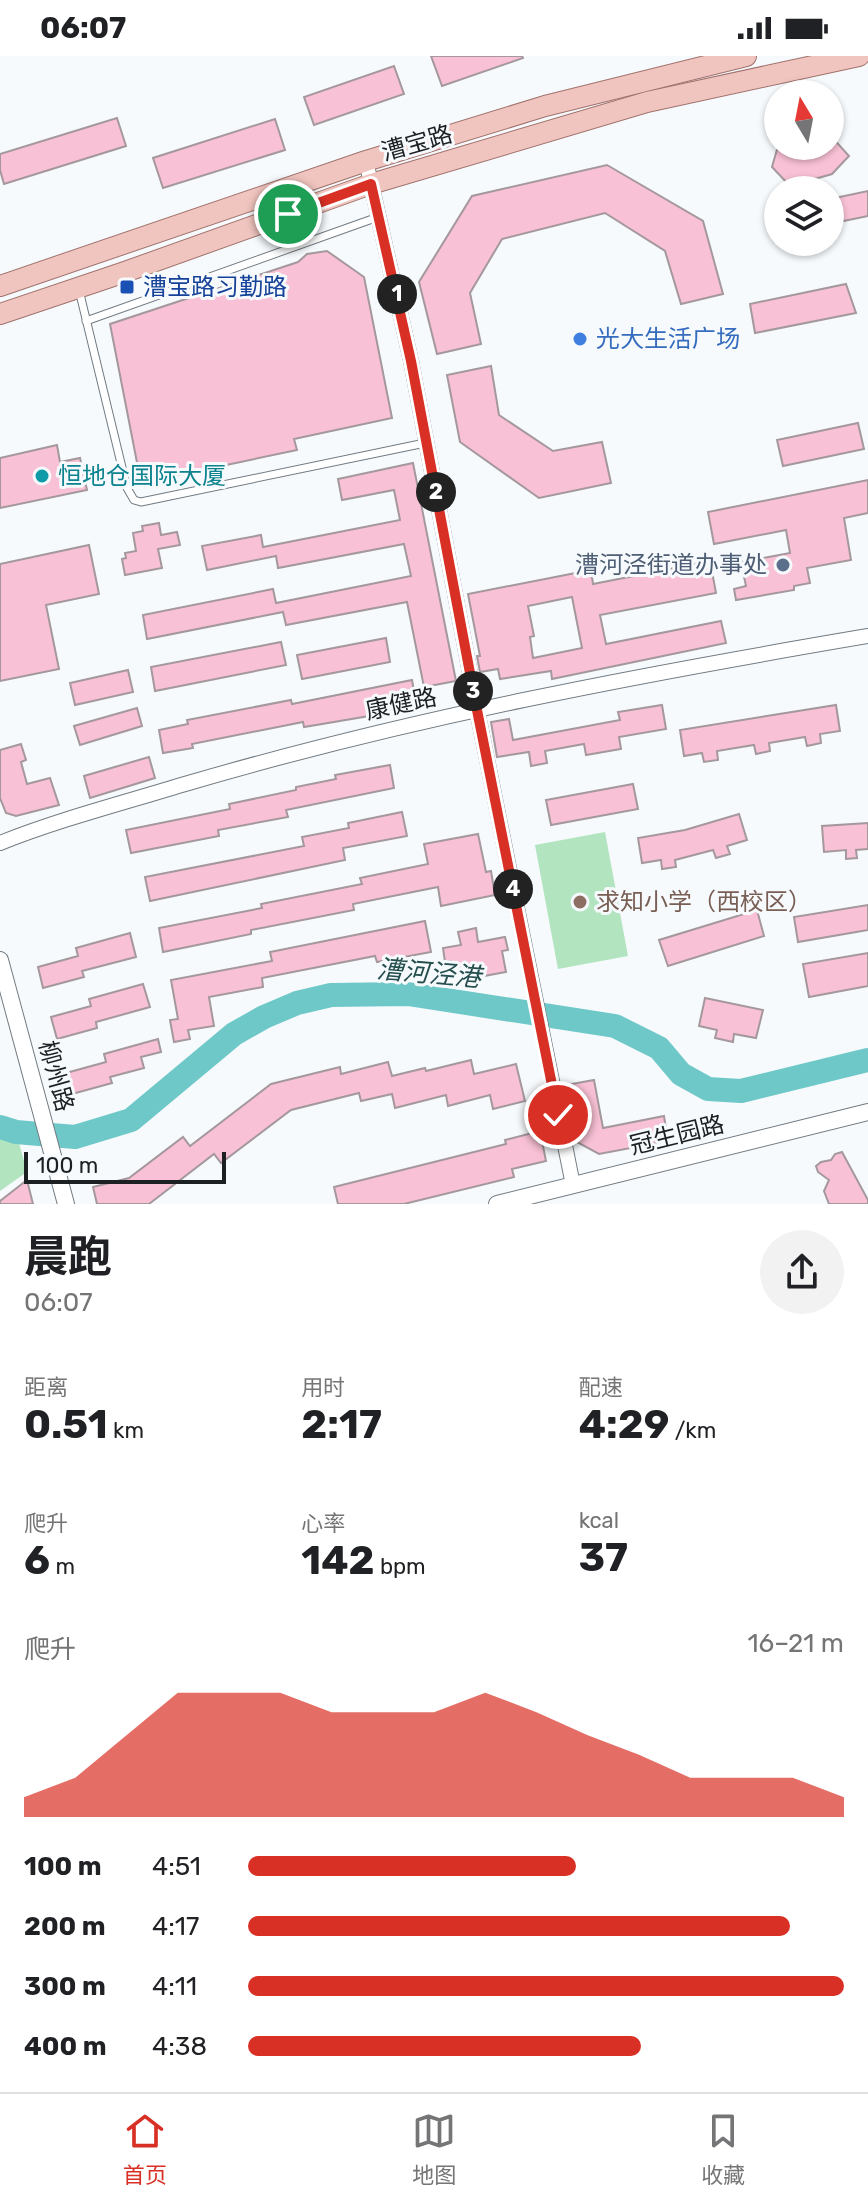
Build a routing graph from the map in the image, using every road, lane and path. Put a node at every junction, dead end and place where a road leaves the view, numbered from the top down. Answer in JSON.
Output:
{"nodes":[{"id":1,"x":746,"y":56,"type":"edge"},
{"id":2,"x":859,"y":56,"type":"edge"},
{"id":3,"x":366,"y":161,"type":"junction"},
{"id":4,"x":371,"y":184,"type":"junction"},
{"id":5,"x":379,"y":216,"type":"junction"},
{"id":6,"x":0,"y":286,"type":"edge"},
{"id":7,"x":78,"y":288,"type":"junction"},
{"id":8,"x":0,"y":314,"type":"edge"},
{"id":9,"x":86,"y":321,"type":"junction"},
{"id":10,"x":427,"y":443,"type":"junction"},
{"id":11,"x":868,"y":636,"type":"edge"},
{"id":12,"x":477,"y":710,"type":"junction"},
{"id":13,"x":0,"y":843,"type":"edge"},
{"id":14,"x":0,"y":960,"type":"edge"},
{"id":15,"x":868,"y":1112,"type":"edge"},
{"id":16,"x":573,"y":1185,"type":"junction"},
{"id":17,"x":66,"y":1204,"type":"edge"},
{"id":18,"x":497,"y":1204,"type":"edge"}],
"edges":[{"from":1,"to":3,"type":"main road","name":"漕宝路"},
{"from":2,"to":4,"type":"main road","name":"漕宝路"},
{"from":3,"to":4,"type":"street"},
{"from":3,"to":6,"type":"main road","name":"漕宝路"},
{"from":4,"to":5,"type":"street"},
{"from":4,"to":7,"type":"main road","name":"漕宝路"},
{"from":5,"to":9,"type":"lane"},
{"from":5,"to":10,"type":"street"},
{"from":7,"to":8,"type":"main road","name":"漕宝路"},
{"from":7,"to":9,"type":"lane"},
{"from":9,"to":10,"type":"lane"},
{"from":10,"to":12,"type":"street"},
{"from":11,"to":12,"type":"street","name":"康健路"},
{"from":12,"to":13,"type":"street","name":"康健路"},
{"from":12,"to":16,"type":"street"},
{"from":14,"to":17,"type":"street","name":"柳州路"},
{"from":15,"to":16,"type":"street","name":"冠生园路"},
{"from":16,"to":18,"type":"street","name":"冠生园路"}]}
